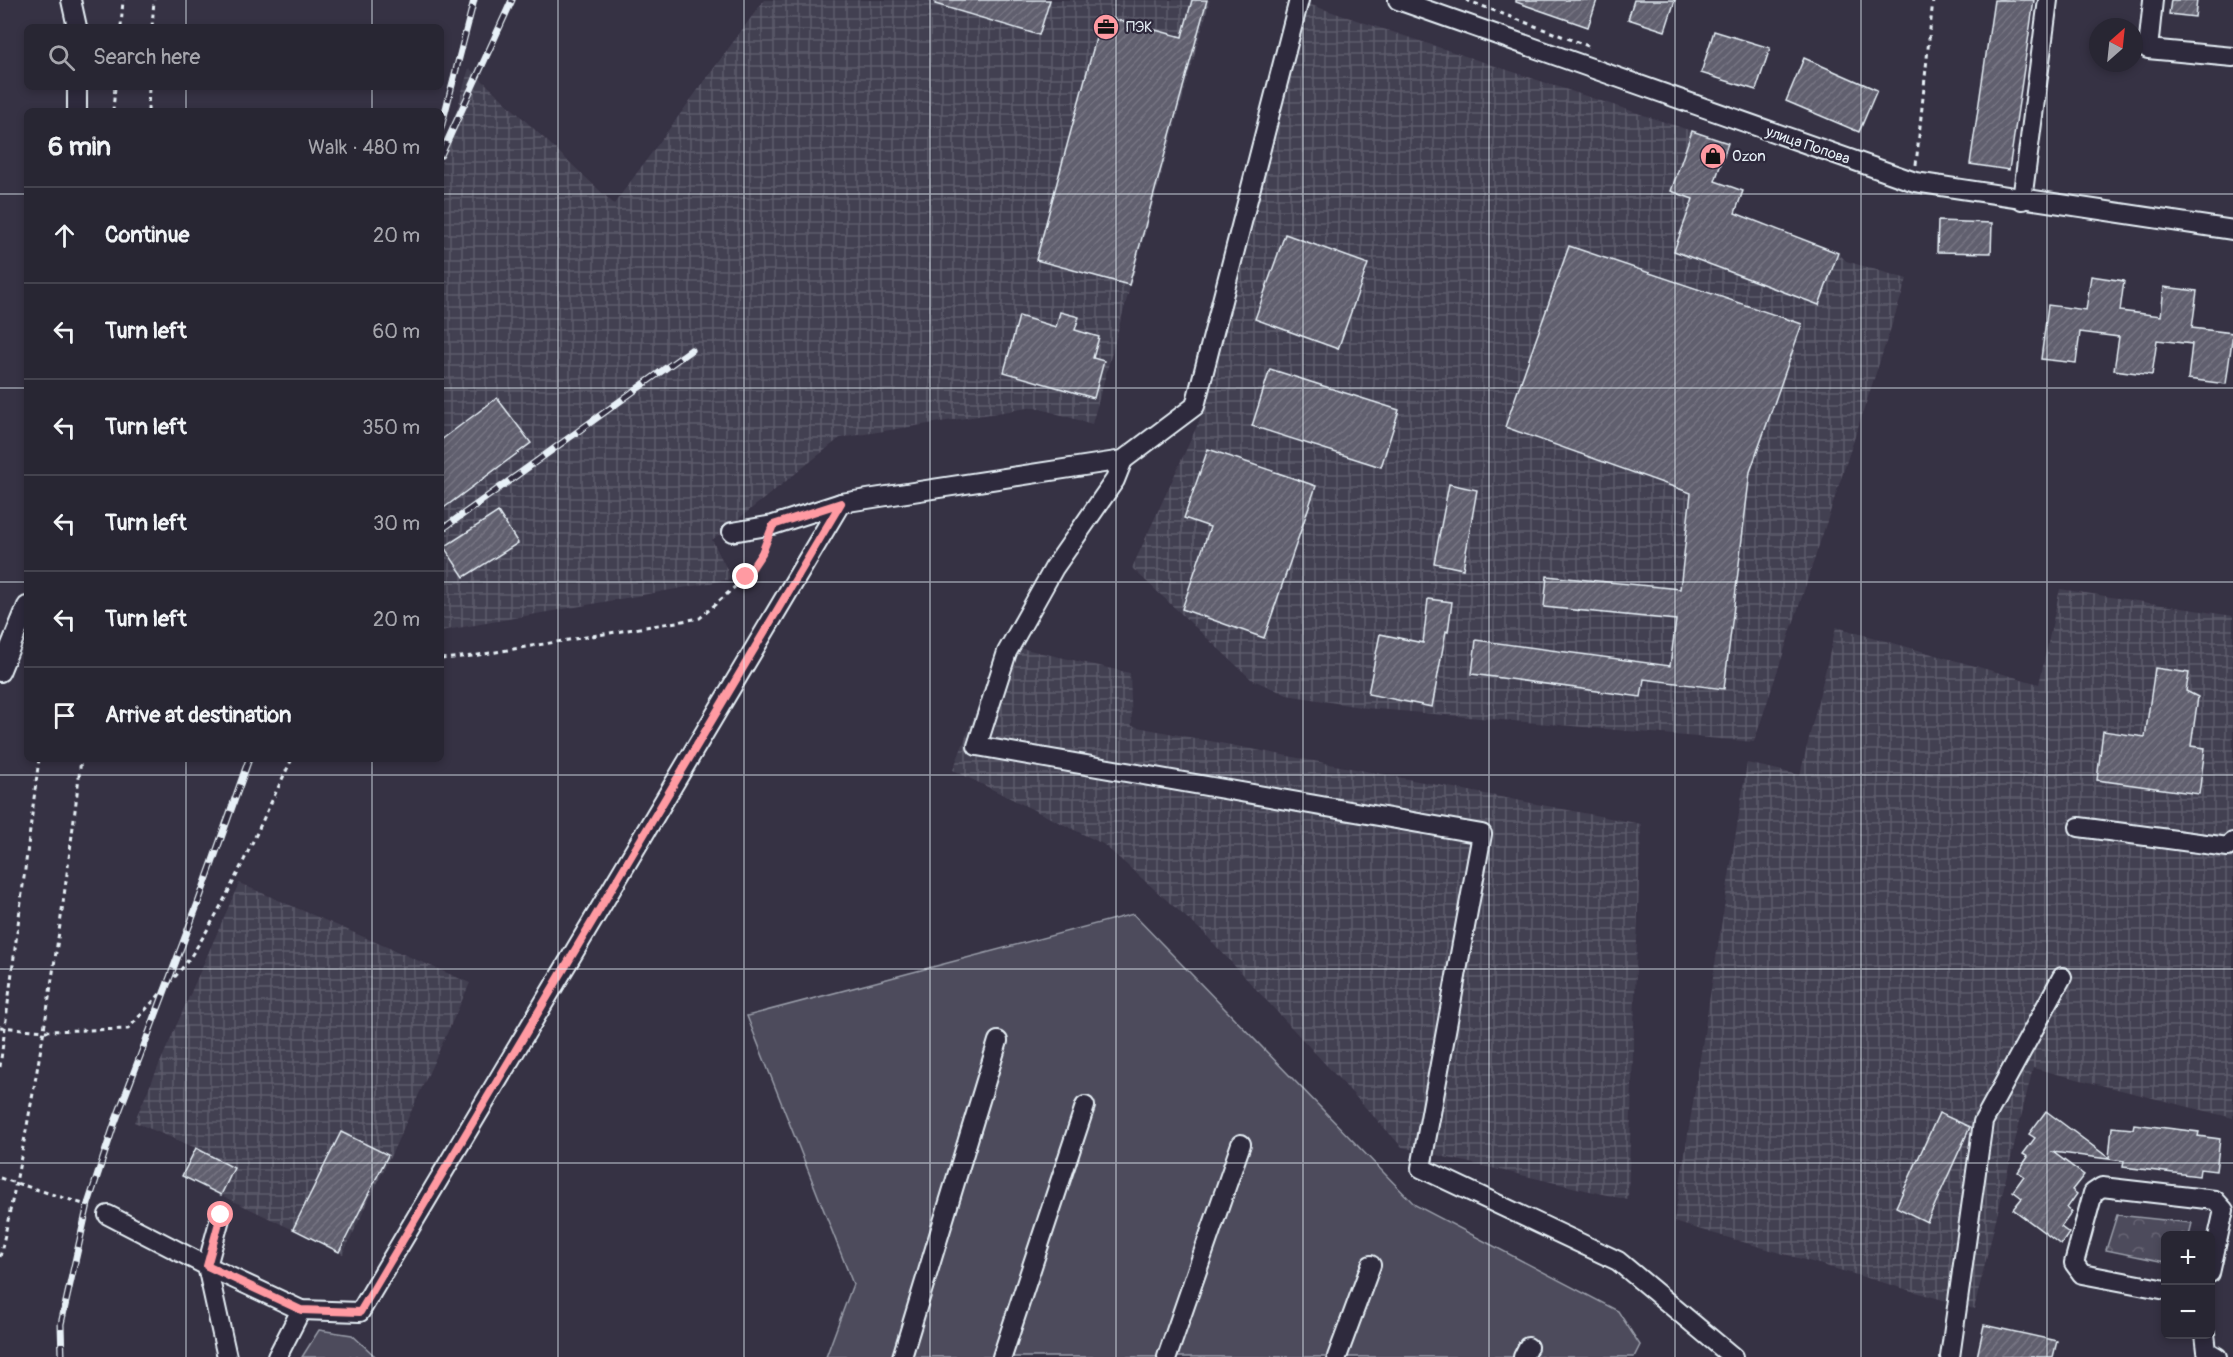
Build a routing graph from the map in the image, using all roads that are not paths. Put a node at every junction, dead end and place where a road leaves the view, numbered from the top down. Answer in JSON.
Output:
{"nodes":[{"id":1,"x":71,"y":0,"type":"edge"},
{"id":2,"x":1299,"y":0,"type":"edge"},
{"id":3,"x":1398,"y":0,"type":"edge"},
{"id":4,"x":2048,"y":0,"type":"edge"},
{"id":5,"x":2153,"y":0,"type":"edge"},
{"id":6,"x":76,"y":24,"type":"edge"},
{"id":7,"x":2233,"y":57,"type":"edge"},
{"id":8,"x":77,"y":90,"type":"edge"},
{"id":9,"x":77,"y":108,"type":"edge"},
{"id":10,"x":2022,"y":200,"type":"junction"},
{"id":11,"x":2233,"y":230,"type":"edge"},
{"id":12,"x":1123,"y":460,"type":"junction"},
{"id":13,"x":841,"y":503,"type":"junction"},
{"id":14,"x":732,"y":532,"type":"dead end"},
{"id":15,"x":24,"y":613,"type":"edge"},
{"id":16,"x":0,"y":672,"type":"edge"},
{"id":17,"x":2079,"y":827,"type":"dead end"},
{"id":18,"x":2233,"y":842,"type":"edge"},
{"id":19,"x":2062,"y":977,"type":"dead end"},
{"id":20,"x":998,"y":1041,"type":"dead end"},
{"id":21,"x":1085,"y":1106,"type":"dead end"},
{"id":22,"x":1241,"y":1144,"type":"dead end"},
{"id":23,"x":108,"y":1215,"type":"road end"},
{"id":24,"x":221,"y":1215,"type":"dead end"},
{"id":25,"x":2215,"y":1254,"type":"edge"},
{"id":26,"x":1371,"y":1265,"type":"dead end"},
{"id":27,"x":207,"y":1266,"type":"junction"},
{"id":28,"x":2161,"y":1289,"type":"edge"},
{"id":29,"x":301,"y":1310,"type":"junction"},
{"id":30,"x":227,"y":1357,"type":"edge"},
{"id":31,"x":277,"y":1357,"type":"edge"},
{"id":32,"x":902,"y":1357,"type":"edge"},
{"id":33,"x":1002,"y":1357,"type":"edge"},
{"id":34,"x":1167,"y":1357,"type":"edge"},
{"id":35,"x":1336,"y":1357,"type":"edge"},
{"id":36,"x":1732,"y":1357,"type":"edge"},
{"id":37,"x":1950,"y":1357,"type":"edge"}],
"edges":[{"from":1,"to":6,"type":"street"},
{"from":2,"to":12,"type":"street"},
{"from":3,"to":10,"type":"street","name":"улица Попова"},
{"from":4,"to":10,"type":"street"},
{"from":5,"to":7,"type":"street"},
{"from":8,"to":9,"type":"street"},
{"from":10,"to":11,"type":"street","name":"улица Попова"},
{"from":12,"to":13,"type":"street"},
{"from":12,"to":36,"type":"street"},
{"from":13,"to":14,"type":"street"},
{"from":13,"to":29,"type":"street"},
{"from":15,"to":16,"type":"street"},
{"from":17,"to":18,"type":"street"},
{"from":19,"to":37,"type":"street"},
{"from":20,"to":32,"type":"street"},
{"from":21,"to":33,"type":"street"},
{"from":22,"to":34,"type":"street"},
{"from":23,"to":27,"type":"street"},
{"from":24,"to":27,"type":"street"},
{"from":25,"to":28,"type":"street"},
{"from":26,"to":35,"type":"street"},
{"from":27,"to":29,"type":"street"},
{"from":27,"to":30,"type":"street"},
{"from":29,"to":31,"type":"street"}]}
